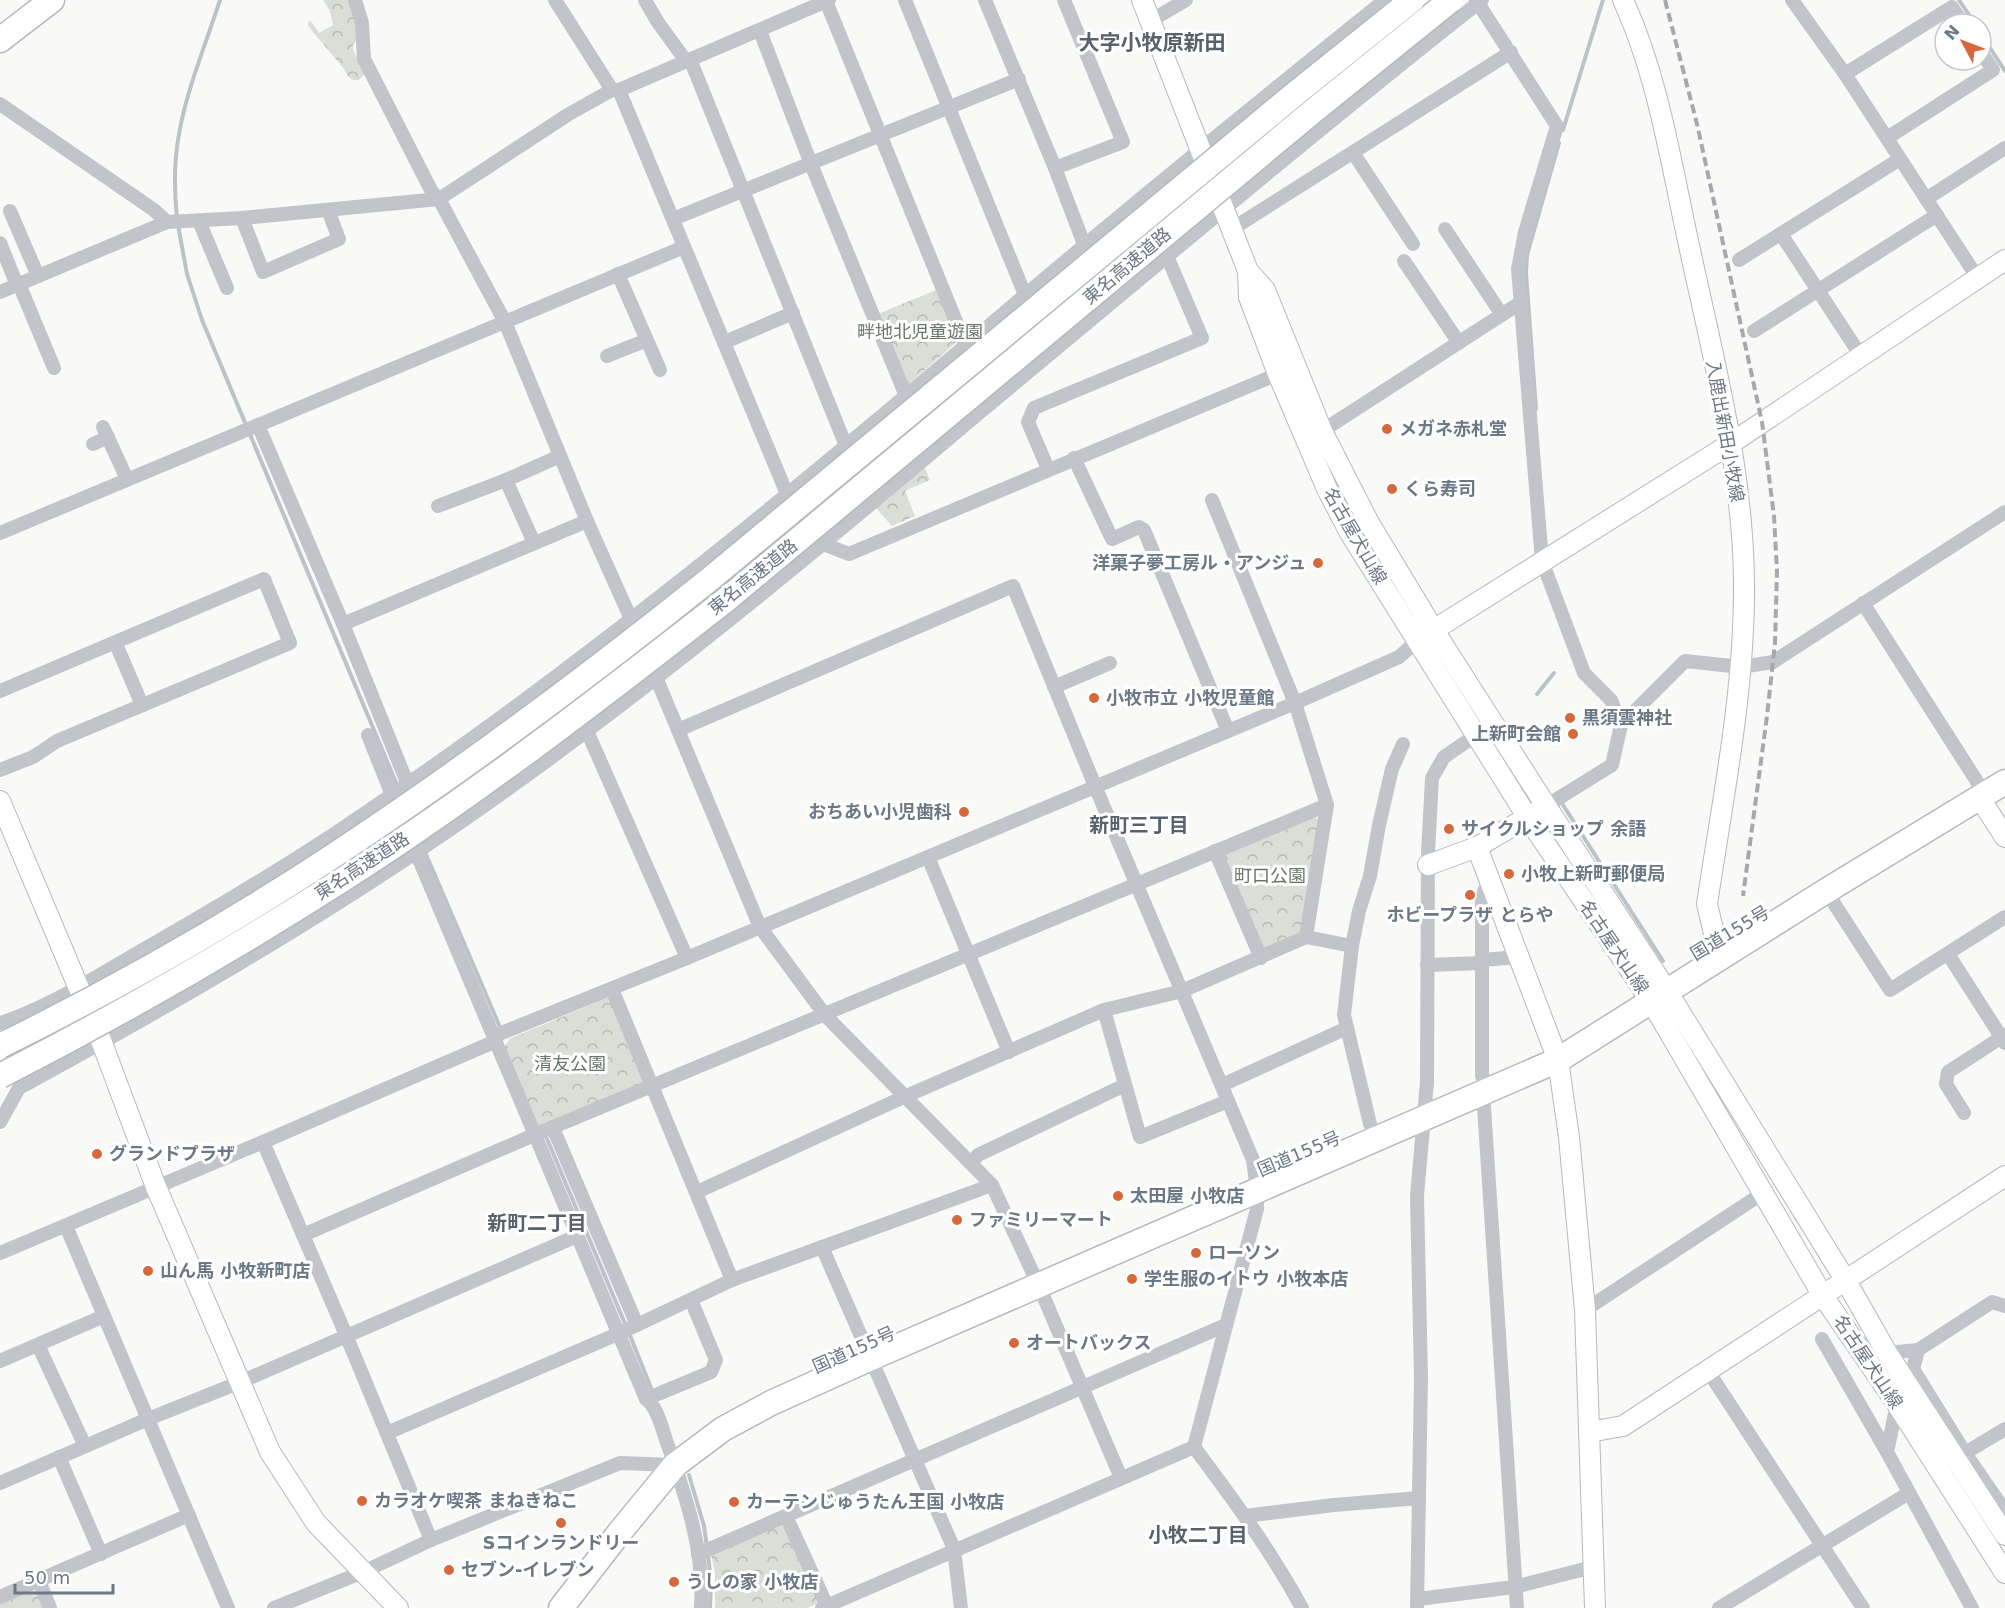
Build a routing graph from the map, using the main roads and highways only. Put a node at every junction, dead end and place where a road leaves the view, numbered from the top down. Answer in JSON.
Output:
{"nodes":[{"id":1,"x":25,"y":0,"type":"edge"},
{"id":2,"x":52,"y":0,"type":"edge"},
{"id":3,"x":1142,"y":0,"type":"edge"},
{"id":4,"x":1412,"y":0,"type":"edge"},
{"id":5,"x":1451,"y":0,"type":"edge"},
{"id":6,"x":1623,"y":0,"type":"edge"},
{"id":7,"x":0,"y":19,"type":"edge"},
{"id":8,"x":0,"y":40,"type":"edge"},
{"id":9,"x":2005,"y":260,"type":"edge"},
{"id":10,"x":1248,"y":271,"type":"junction"},
{"id":11,"x":1730,"y":444,"type":"junction"},
{"id":12,"x":1433,"y":629,"type":"junction"},
{"id":13,"x":1417,"y":641,"type":"junction"},
{"id":14,"x":1984,"y":795,"type":"edge"},
{"id":15,"x":0,"y":801,"type":"edge"},
{"id":16,"x":1546,"y":806,"type":"junction"},
{"id":17,"x":1528,"y":818,"type":"junction"},
{"id":18,"x":2005,"y":837,"type":"edge"},
{"id":19,"x":1477,"y":847,"type":"junction"},
{"id":20,"x":1428,"y":865,"type":"road end"},
{"id":21,"x":1716,"y":942,"type":"junction"},
{"id":22,"x":1654,"y":990,"type":"junction"},
{"id":23,"x":0,"y":1046,"type":"edge"},
{"id":24,"x":1556,"y":1053,"type":"junction"},
{"id":25,"x":0,"y":1076,"type":"edge"},
{"id":26,"x":1424,"y":1109,"type":"junction"},
{"id":27,"x":2005,"y":1176,"type":"edge"},
{"id":28,"x":1256,"y":1181,"type":"junction"},
{"id":29,"x":1846,"y":1281,"type":"junction"},
{"id":30,"x":1823,"y":1296,"type":"junction"},
{"id":31,"x":1589,"y":1432,"type":"junction"},
{"id":32,"x":668,"y":1460,"type":"junction"},
{"id":33,"x":2005,"y":1535,"type":"edge"},
{"id":34,"x":2005,"y":1573,"type":"edge"},
{"id":35,"x":398,"y":1608,"type":"edge"},
{"id":36,"x":543,"y":1608,"type":"edge"},
{"id":37,"x":561,"y":1608,"type":"edge"},
{"id":38,"x":1595,"y":1608,"type":"edge"}],
"edges":[{"from":1,"to":7,"type":"highway"},
{"from":2,"to":8,"type":"highway"},
{"from":3,"to":10,"type":"main road","name":"名古屋犬山線"},
{"from":4,"to":23,"type":"highway","name":"東名高速道路","bridge":true},
{"from":5,"to":25,"type":"highway","name":"東名高速道路","bridge":true},
{"from":6,"to":11,"type":"main road","name":"入鹿出新田小牧線"},
{"from":9,"to":11,"type":"main road"},
{"from":10,"to":12,"type":"main road","name":"名古屋犬山線"},
{"from":10,"to":13,"type":"main road","name":"名古屋犬山線"},
{"from":11,"to":12,"type":"main road"},
{"from":11,"to":21,"type":"main road","name":"入鹿出新田小牧線"},
{"from":12,"to":13,"type":"main road"},
{"from":12,"to":16,"type":"main road","name":"名古屋犬山線"},
{"from":13,"to":17,"type":"main road","name":"名古屋犬山線"},
{"from":14,"to":18,"type":"main road"},
{"from":14,"to":21,"type":"highway","name":"国道155号"},
{"from":14,"to":22,"type":"highway","name":"国道155号"},
{"from":15,"to":35,"type":"main road"},
{"from":16,"to":17,"type":"main road"},
{"from":16,"to":22,"type":"main road","name":"名古屋犬山線"},
{"from":17,"to":19,"type":"main road"},
{"from":17,"to":22,"type":"main road","name":"名古屋犬山線"},
{"from":19,"to":20,"type":"main road"},
{"from":19,"to":24,"type":"main road"},
{"from":21,"to":22,"type":"highway","name":"国道155号"},
{"from":22,"to":24,"type":"highway","name":"国道155号"},
{"from":22,"to":29,"type":"main road","name":"名古屋犬山線"},
{"from":22,"to":30,"type":"main road","name":"名古屋犬山線"},
{"from":24,"to":26,"type":"highway","name":"国道155号"},
{"from":24,"to":31,"type":"main road"},
{"from":26,"to":28,"type":"highway","name":"国道155号"},
{"from":26,"to":28,"type":"highway","name":"国道155号"},
{"from":27,"to":29,"type":"main road"},
{"from":28,"to":32,"type":"highway","name":"国道155号"},
{"from":29,"to":30,"type":"main road"},
{"from":29,"to":33,"type":"main road","name":"名古屋犬山線"},
{"from":30,"to":31,"type":"main road"},
{"from":30,"to":34,"type":"main road","name":"名古屋犬山線"},
{"from":31,"to":38,"type":"main road"},
{"from":32,"to":36,"type":"highway","name":"国道155号"},
{"from":32,"to":37,"type":"highway","name":"国道155号"}]}
